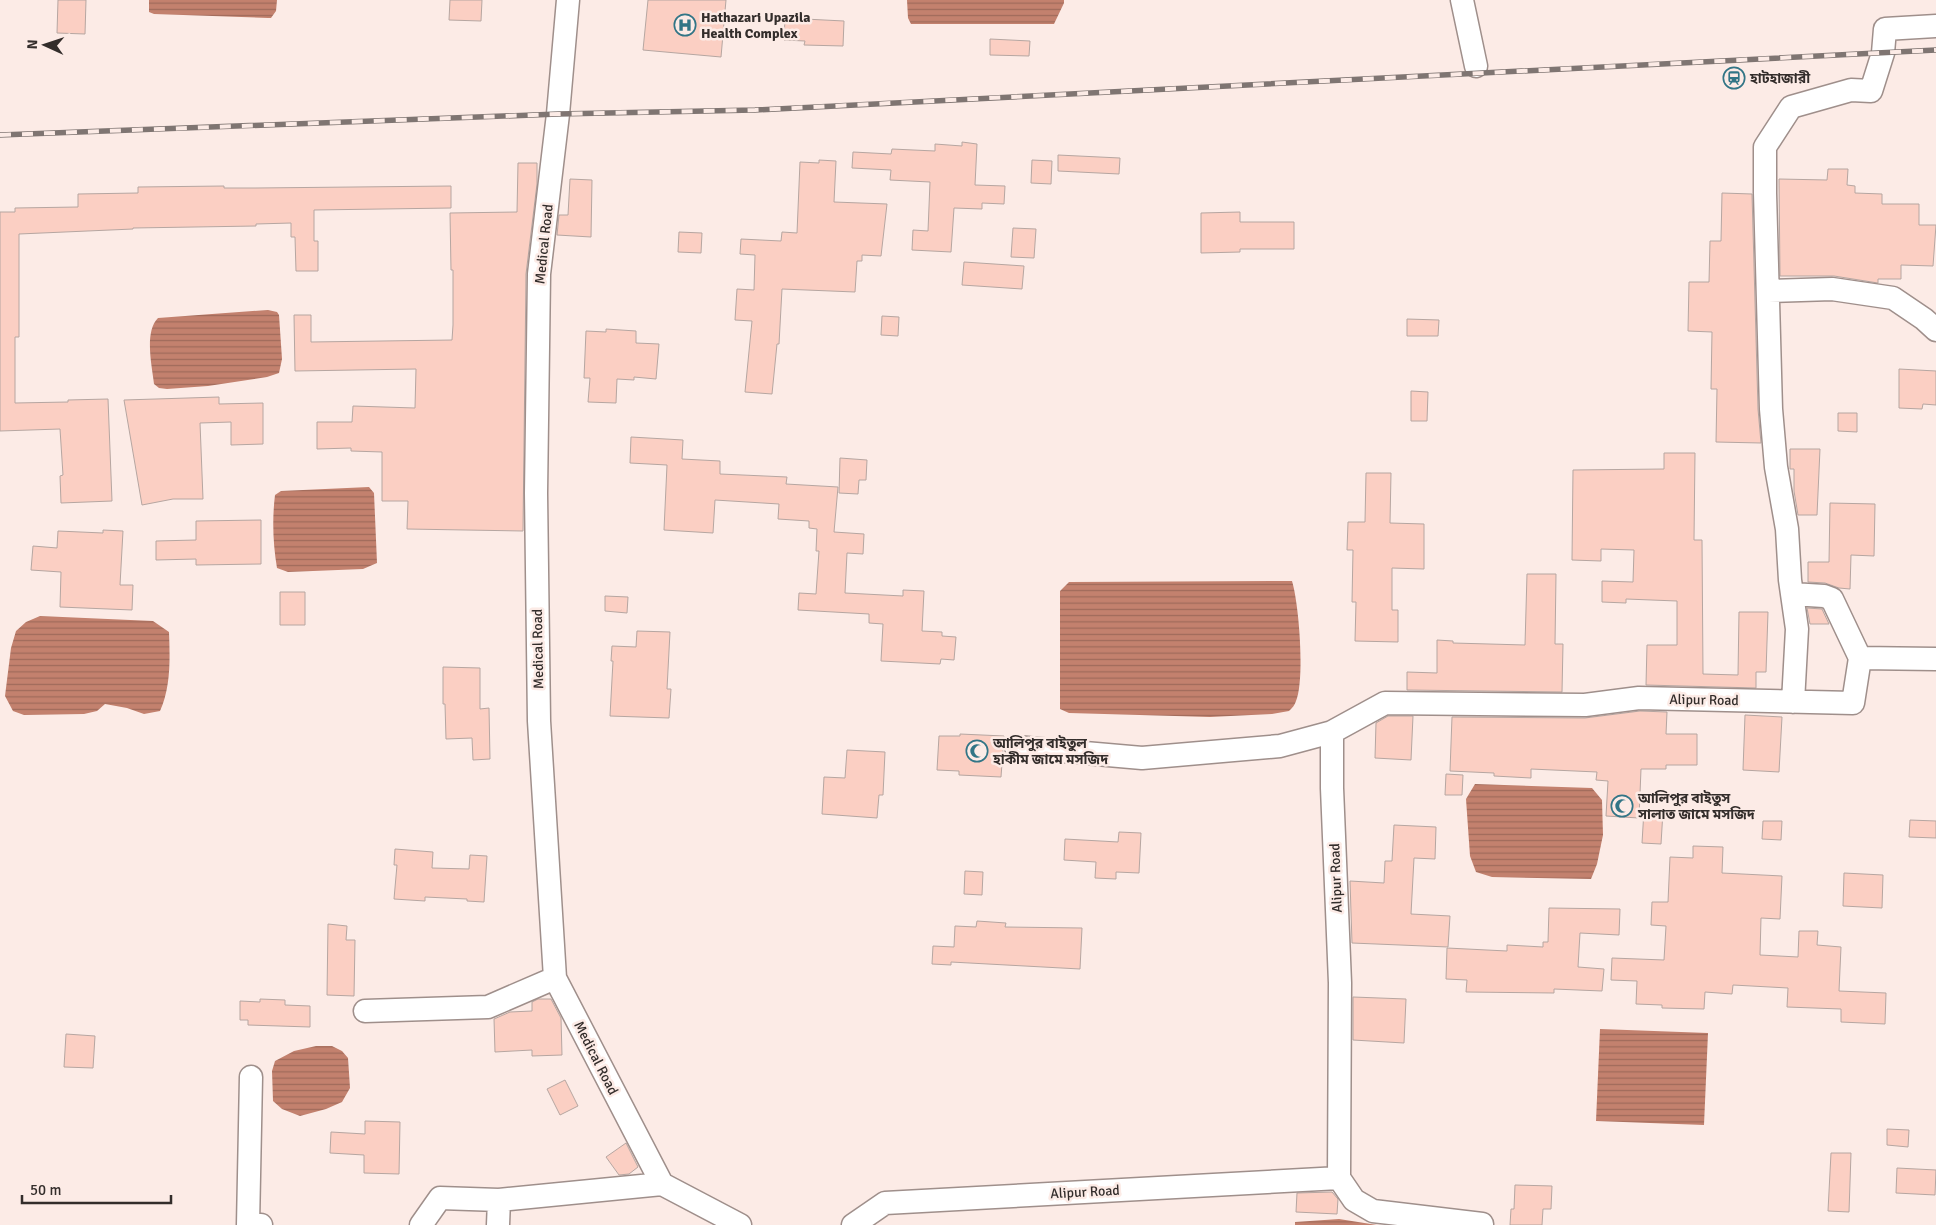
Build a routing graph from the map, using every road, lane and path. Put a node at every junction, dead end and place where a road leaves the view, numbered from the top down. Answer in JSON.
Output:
{"nodes":[{"id":1,"x":568,"y":0,"type":"edge"},
{"id":2,"x":1462,"y":0,"type":"edge"},
{"id":3,"x":1936,"y":26,"type":"edge"},
{"id":4,"x":1476,"y":66,"type":"dead end"},
{"id":5,"x":1768,"y":291,"type":"junction"},
{"id":6,"x":1936,"y":330,"type":"edge"},
{"id":7,"x":1792,"y":594,"type":"junction"},
{"id":8,"x":1860,"y":658,"type":"junction"},
{"id":9,"x":1936,"y":660,"type":"edge"},
{"id":10,"x":1793,"y":702,"type":"junction"},
{"id":11,"x":1332,"y":732,"type":"junction"},
{"id":12,"x":1016,"y":747,"type":"dead end"},
{"id":13,"x":555,"y":978,"type":"junction"},
{"id":14,"x":365,"y":1011,"type":"dead end"},
{"id":15,"x":251,"y":1077,"type":"dead end"},
{"id":16,"x":1340,"y":1178,"type":"junction"},
{"id":17,"x":662,"y":1184,"type":"junction"},
{"id":18,"x":499,"y":1200,"type":"junction"},
{"id":19,"x":1482,"y":1224,"type":"edge"},
{"id":20,"x":261,"y":1225,"type":"edge"},
{"id":21,"x":421,"y":1225,"type":"edge"},
{"id":22,"x":498,"y":1225,"type":"edge"},
{"id":23,"x":740,"y":1225,"type":"edge"},
{"id":24,"x":853,"y":1225,"type":"edge"}],
"edges":[{"from":1,"to":13,"type":"street","name":"Medical Road"},
{"from":2,"to":4,"type":"street"},
{"from":3,"to":5,"type":"street"},
{"from":5,"to":6,"type":"street"},
{"from":5,"to":7,"type":"street"},
{"from":7,"to":8,"type":"street"},
{"from":7,"to":10,"type":"street"},
{"from":8,"to":9,"type":"street"},
{"from":8,"to":10,"type":"street","name":"Alipur Road"},
{"from":10,"to":11,"type":"street","name":"Alipur Road"},
{"from":11,"to":12,"type":"street"},
{"from":11,"to":16,"type":"street","name":"Alipur Road"},
{"from":13,"to":14,"type":"street"},
{"from":13,"to":17,"type":"street","name":"Medical Road"},
{"from":15,"to":20,"type":"street"},
{"from":16,"to":19,"type":"street"},
{"from":16,"to":24,"type":"street","name":"Alipur Road"},
{"from":17,"to":18,"type":"street"},
{"from":17,"to":23,"type":"street"},
{"from":18,"to":21,"type":"street"},
{"from":18,"to":22,"type":"street"}]}
